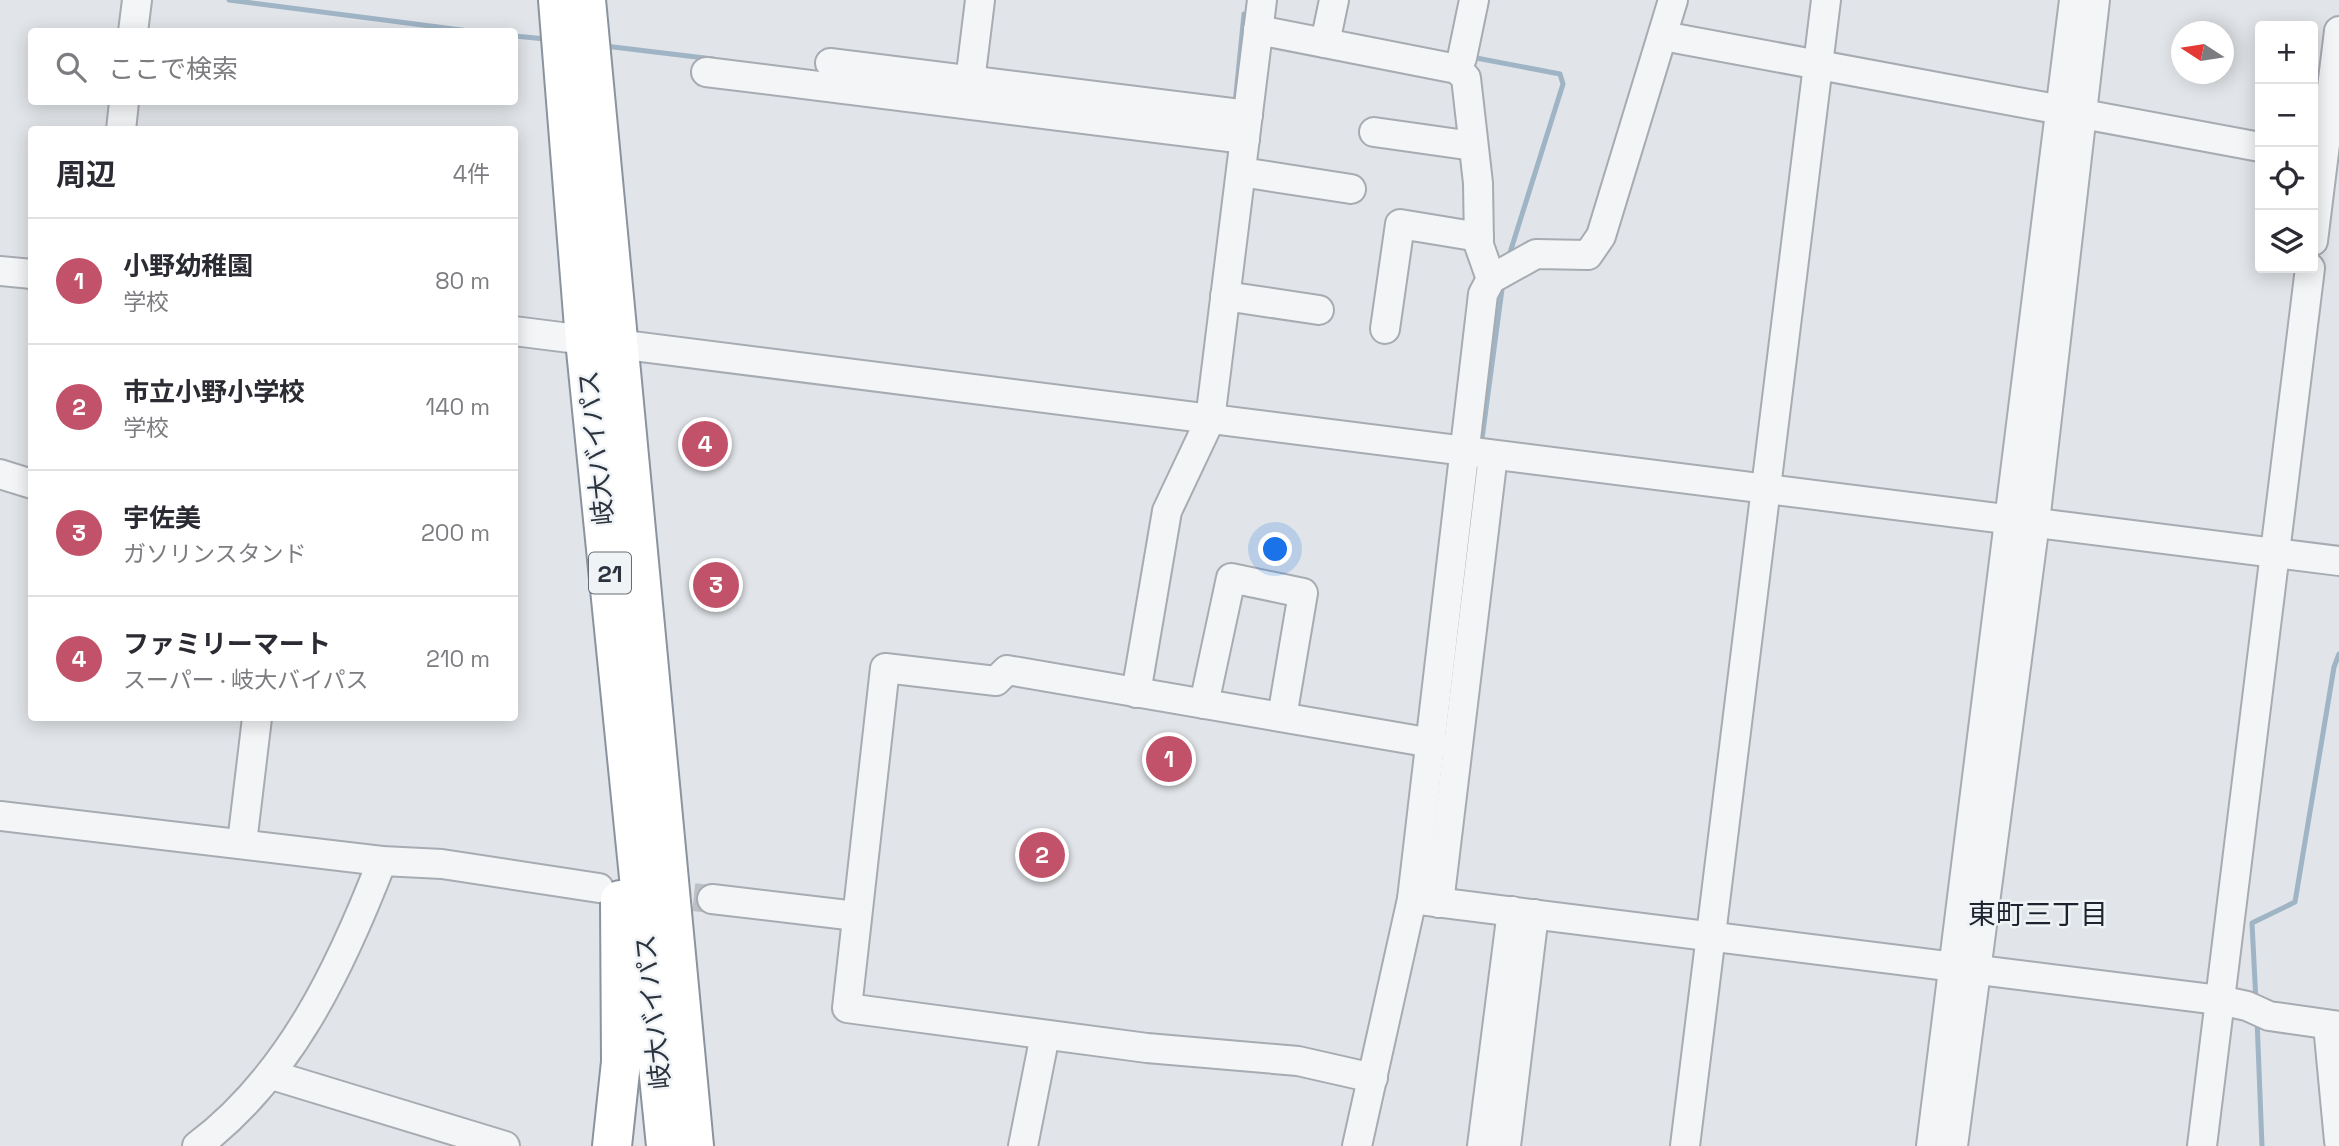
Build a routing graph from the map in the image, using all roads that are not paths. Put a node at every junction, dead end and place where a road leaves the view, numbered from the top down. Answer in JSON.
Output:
{"nodes":[{"id":1,"x":137,"y":0,"type":"edge"},
{"id":2,"x":980,"y":0,"type":"edge"},
{"id":3,"x":1262,"y":0,"type":"edge"},
{"id":4,"x":1334,"y":0,"type":"edge"},
{"id":5,"x":1474,"y":0,"type":"edge"},
{"id":6,"x":1674,"y":0,"type":"edge"},
{"id":7,"x":1826,"y":0,"type":"edge"},
{"id":8,"x":2074,"y":0,"type":"edge"},
{"id":9,"x":2095,"y":0,"type":"edge"},
{"id":10,"x":564,"y":4,"type":"edge"},
{"id":11,"x":134,"y":28,"type":"edge"},
{"id":12,"x":1258,"y":30,"type":"junction"},
{"id":13,"x":2339,"y":31,"type":"edge"},
{"id":14,"x":1663,"y":36,"type":"junction"},
{"id":15,"x":1325,"y":43,"type":"junction"},
{"id":16,"x":830,"y":63,"type":"dead end"},
{"id":17,"x":1818,"y":65,"type":"junction"},
{"id":18,"x":1457,"y":69,"type":"junction"},
{"id":19,"x":706,"y":72,"type":"dead end"},
{"id":20,"x":968,"y":92,"type":"junction"},
{"id":21,"x":124,"y":105,"type":"edge"},
{"id":22,"x":2071,"y":114,"type":"junction"},
{"id":23,"x":121,"y":126,"type":"edge"},
{"id":24,"x":1246,"y":127,"type":"junction"},
{"id":25,"x":1374,"y":132,"type":"dead end"},
{"id":26,"x":1474,"y":146,"type":"junction"},
{"id":27,"x":2255,"y":146,"type":"edge"},
{"id":28,"x":2325,"y":158,"type":"edge"},
{"id":29,"x":1241,"y":172,"type":"junction"},
{"id":30,"x":1351,"y":189,"type":"dead end"},
{"id":31,"x":2317,"y":210,"type":"edge"},
{"id":32,"x":1479,"y":237,"type":"junction"},
{"id":33,"x":0,"y":271,"type":"edge"},
{"id":34,"x":2308,"y":273,"type":"edge"},
{"id":35,"x":28,"y":274,"type":"edge"},
{"id":36,"x":1491,"y":279,"type":"junction"},
{"id":37,"x":1225,"y":296,"type":"junction"},
{"id":38,"x":1319,"y":310,"type":"dead end"},
{"id":39,"x":1385,"y":329,"type":"dead end"},
{"id":40,"x":518,"y":332,"type":"edge"},
{"id":41,"x":602,"y":342,"type":"junction"},
{"id":42,"x":1210,"y":420,"type":"junction"},
{"id":43,"x":1479,"y":454,"type":"junction"},
{"id":44,"x":0,"y":474,"type":"edge"},
{"id":45,"x":28,"y":483,"type":"edge"},
{"id":46,"x":1767,"y":488,"type":"junction"},
{"id":47,"x":2022,"y":520,"type":"junction"},
{"id":48,"x":2275,"y":553,"type":"junction"},
{"id":49,"x":2339,"y":561,"type":"edge"},
{"id":50,"x":642,"y":578,"type":"junction"},
{"id":51,"x":620,"y":669,"type":"junction"},
{"id":52,"x":1136,"y":693,"type":"junction"},
{"id":53,"x":1204,"y":704,"type":"junction"},
{"id":54,"x":1282,"y":717,"type":"junction"},
{"id":55,"x":257,"y":721,"type":"edge"},
{"id":56,"x":1432,"y":743,"type":"junction"},
{"id":57,"x":0,"y":816,"type":"edge"},
{"id":58,"x":242,"y":843,"type":"junction"},
{"id":59,"x":382,"y":860,"type":"junction"},
{"id":60,"x":599,"y":888,"type":"dead end"},
{"id":61,"x":712,"y":899,"type":"tunnel mouth"},
{"id":62,"x":1425,"y":901,"type":"junction"},
{"id":63,"x":1523,"y":912,"type":"junction"},
{"id":64,"x":856,"y":916,"type":"junction"},
{"id":65,"x":1713,"y":937,"type":"junction"},
{"id":66,"x":1964,"y":968,"type":"junction"},
{"id":67,"x":2219,"y":1000,"type":"junction"},
{"id":68,"x":2334,"y":1025,"type":"edge"},
{"id":69,"x":1045,"y":1035,"type":"junction"},
{"id":70,"x":272,"y":1074,"type":"junction"},
{"id":71,"x":1373,"y":1078,"type":"junction"},
{"id":72,"x":2339,"y":1126,"type":"edge"},
{"id":73,"x":197,"y":1146,"type":"edge"},
{"id":74,"x":505,"y":1146,"type":"edge"},
{"id":75,"x":612,"y":1146,"type":"edge"},
{"id":76,"x":666,"y":1146,"type":"edge"},
{"id":77,"x":694,"y":1146,"type":"edge"},
{"id":78,"x":715,"y":1146,"type":"edge"},
{"id":79,"x":1023,"y":1146,"type":"edge"},
{"id":80,"x":1357,"y":1146,"type":"edge"},
{"id":81,"x":1482,"y":1146,"type":"edge"},
{"id":82,"x":1506,"y":1146,"type":"edge"},
{"id":83,"x":1685,"y":1146,"type":"edge"},
{"id":84,"x":1931,"y":1146,"type":"edge"},
{"id":85,"x":1953,"y":1146,"type":"edge"},
{"id":86,"x":2202,"y":1146,"type":"edge"}],
"edges":[{"from":1,"to":11,"type":"street"},
{"from":2,"to":20,"type":"street"},
{"from":3,"to":12,"type":"street"},
{"from":4,"to":15,"type":"street"},
{"from":5,"to":18,"type":"street"},
{"from":6,"to":14,"type":"street"},
{"from":7,"to":17,"type":"street"},
{"from":8,"to":22,"type":"street"},
{"from":9,"to":22,"type":"street"},
{"from":10,"to":41,"type":"highway","name":"岐大バイパス","number":"21"},
{"from":12,"to":15,"type":"street"},
{"from":12,"to":24,"type":"street"},
{"from":13,"to":28,"type":"street"},
{"from":14,"to":17,"type":"street"},
{"from":14,"to":36,"type":"street"},
{"from":15,"to":18,"type":"street"},
{"from":16,"to":20,"type":"street"},
{"from":17,"to":22,"type":"street"},
{"from":17,"to":46,"type":"street"},
{"from":18,"to":26,"type":"street"},
{"from":19,"to":20,"type":"street"},
{"from":20,"to":24,"type":"street"},
{"from":21,"to":23,"type":"street"},
{"from":22,"to":27,"type":"street"},
{"from":22,"to":47,"type":"street"},
{"from":24,"to":29,"type":"street"},
{"from":25,"to":26,"type":"street"},
{"from":26,"to":32,"type":"street"},
{"from":28,"to":31,"type":"street"},
{"from":29,"to":30,"type":"street"},
{"from":29,"to":37,"type":"street"},
{"from":32,"to":36,"type":"street"},
{"from":32,"to":39,"type":"street"},
{"from":33,"to":35,"type":"street"},
{"from":34,"to":48,"type":"street"},
{"from":36,"to":43,"type":"street"},
{"from":37,"to":38,"type":"street"},
{"from":37,"to":42,"type":"street"},
{"from":40,"to":41,"type":"street"},
{"from":41,"to":42,"type":"street"},
{"from":41,"to":50,"type":"highway","name":"岐大バイパス","number":"21"},
{"from":41,"to":51,"type":"highway","name":"岐大バイパス","number":"21"},
{"from":42,"to":43,"type":"street"},
{"from":42,"to":52,"type":"street"},
{"from":43,"to":46,"type":"street"},
{"from":43,"to":56,"type":"street"},
{"from":43,"to":62,"type":"street"},
{"from":44,"to":45,"type":"street"},
{"from":46,"to":47,"type":"street"},
{"from":46,"to":65,"type":"street"},
{"from":47,"to":48,"type":"street"},
{"from":47,"to":66,"type":"street"},
{"from":48,"to":49,"type":"street"},
{"from":48,"to":67,"type":"street"},
{"from":50,"to":77,"type":"highway","name":"岐大バイパス","number":"21"},
{"from":50,"to":78,"type":"highway","number":"21"},
{"from":51,"to":75,"type":"highway","number":"21"},
{"from":51,"to":76,"type":"highway","name":"岐大バイパス","number":"21"},
{"from":52,"to":53,"type":"street"},
{"from":52,"to":64,"type":"street"},
{"from":53,"to":54,"type":"street"},
{"from":53,"to":54,"type":"street"},
{"from":54,"to":56,"type":"street"},
{"from":55,"to":58,"type":"street"},
{"from":56,"to":62,"type":"street"},
{"from":57,"to":58,"type":"street"},
{"from":58,"to":59,"type":"street"},
{"from":59,"to":60,"type":"street"},
{"from":59,"to":70,"type":"street"},
{"from":61,"to":64,"type":"street"},
{"from":62,"to":63,"type":"street"},
{"from":62,"to":71,"type":"street"},
{"from":63,"to":65,"type":"street"},
{"from":63,"to":81,"type":"street"},
{"from":63,"to":82,"type":"street"},
{"from":64,"to":69,"type":"street"},
{"from":65,"to":66,"type":"street"},
{"from":65,"to":83,"type":"street"},
{"from":66,"to":67,"type":"street"},
{"from":66,"to":84,"type":"street"},
{"from":66,"to":85,"type":"street"},
{"from":67,"to":68,"type":"street"},
{"from":67,"to":86,"type":"street"},
{"from":68,"to":72,"type":"street"},
{"from":69,"to":71,"type":"street"},
{"from":69,"to":79,"type":"street"},
{"from":70,"to":73,"type":"street"},
{"from":70,"to":74,"type":"street"},
{"from":71,"to":80,"type":"street"}]}
